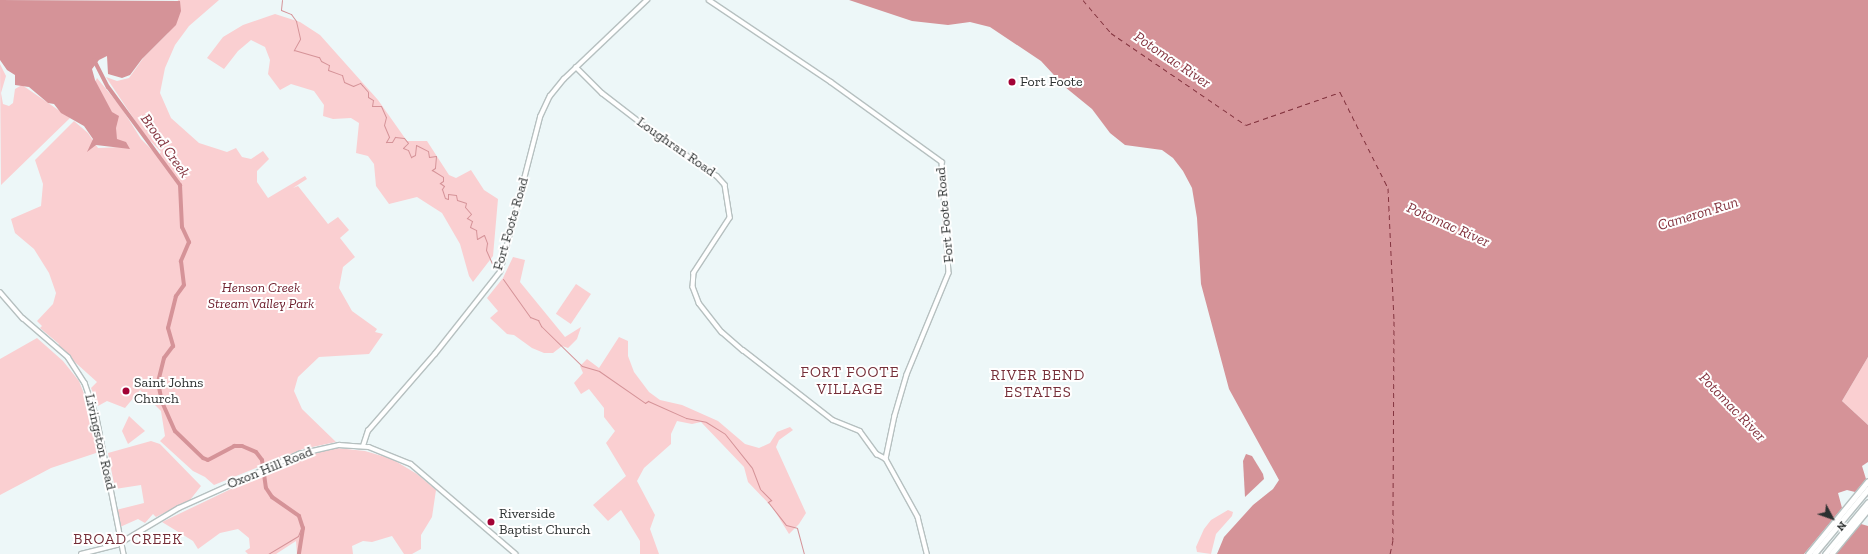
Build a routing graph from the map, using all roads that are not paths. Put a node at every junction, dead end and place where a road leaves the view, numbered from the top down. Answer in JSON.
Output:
{"nodes":[{"id":1,"x":647,"y":0,"type":"edge"},
{"id":2,"x":709,"y":0,"type":"edge"},
{"id":3,"x":576,"y":67,"type":"junction"},
{"id":4,"x":0,"y":292,"type":"edge"},
{"id":5,"x":363,"y":446,"type":"junction"},
{"id":6,"x":886,"y":459,"type":"junction"},
{"id":7,"x":1868,"y":481,"type":"edge"},
{"id":8,"x":1868,"y":489,"type":"edge"},
{"id":9,"x":1868,"y":502,"type":"edge"},
{"id":10,"x":1868,"y":509,"type":"edge"},
{"id":11,"x":1847,"y":511,"type":"junction"},
{"id":12,"x":1857,"y":519,"type":"junction"},
{"id":13,"x":121,"y":543,"type":"junction"},
{"id":14,"x":81,"y":554,"type":"edge"},
{"id":15,"x":124,"y":554,"type":"edge"},
{"id":16,"x":516,"y":554,"type":"edge"},
{"id":17,"x":927,"y":554,"type":"edge"},
{"id":18,"x":1808,"y":554,"type":"edge"},
{"id":19,"x":1814,"y":554,"type":"edge"},
{"id":20,"x":1825,"y":554,"type":"edge"},
{"id":21,"x":1831,"y":554,"type":"edge"}],
"edges":[{"from":1,"to":3,"type":"street","name":"Fort Foote Road"},
{"from":2,"to":6,"type":"street","name":"Fort Foote Road"},
{"from":3,"to":5,"type":"street","name":"Fort Foote Road"},
{"from":3,"to":6,"type":"street","name":"Loughran Road"},
{"from":4,"to":13,"type":"street","name":"Livingston Road"},
{"from":5,"to":13,"type":"street","name":"Oxon Hill Road"},
{"from":5,"to":16,"type":"street","name":"Oxon Hill Road"},
{"from":6,"to":17,"type":"street"},
{"from":7,"to":11,"type":"highway"},
{"from":8,"to":11,"type":"highway"},
{"from":9,"to":12,"type":"highway"},
{"from":10,"to":12,"type":"highway"},
{"from":11,"to":18,"type":"highway"},
{"from":11,"to":19,"type":"highway"},
{"from":12,"to":20,"type":"highway"},
{"from":12,"to":21,"type":"highway"},
{"from":13,"to":14,"type":"street","name":"Oxon Hill Road"},
{"from":13,"to":15,"type":"street","name":"Livingston Road"}]}
